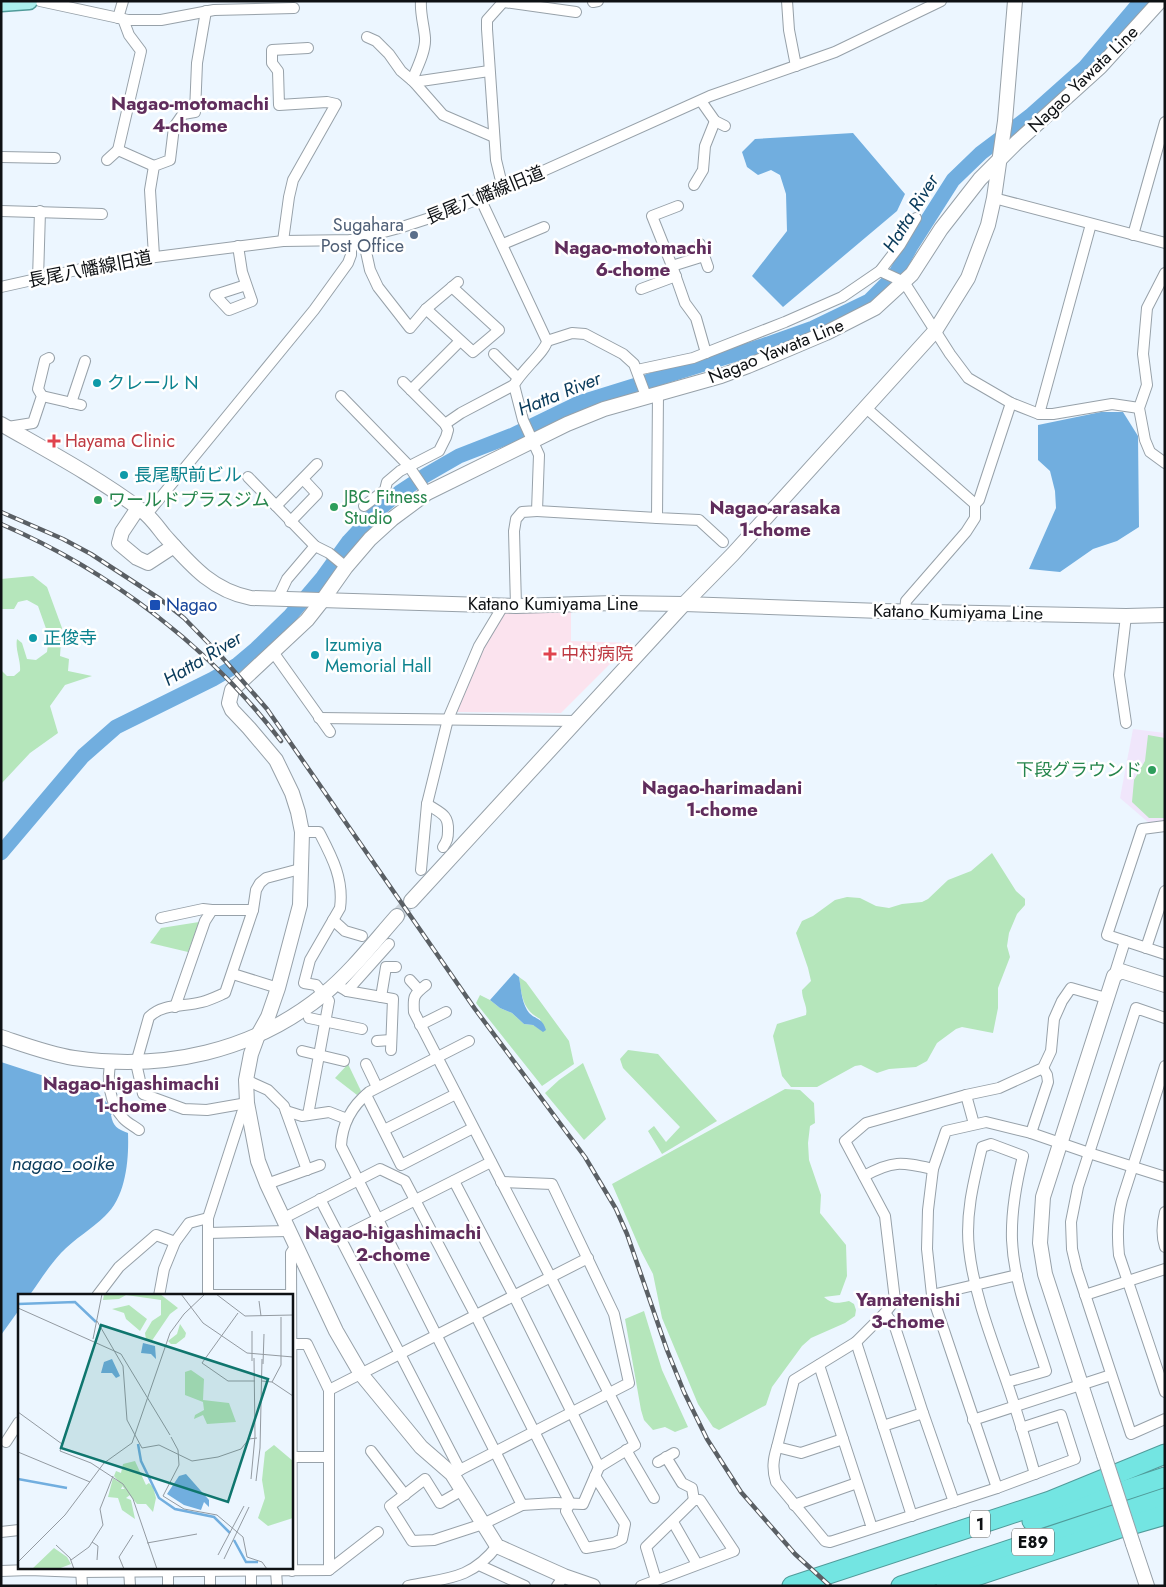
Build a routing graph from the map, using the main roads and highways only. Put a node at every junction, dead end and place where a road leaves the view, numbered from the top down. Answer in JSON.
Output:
{"nodes":[{"id":1,"x":29,"y":1,"type":"edge"},
{"id":2,"x":1,"y":3,"type":"edge"},
{"id":3,"x":1165,"y":1442,"type":"edge"},
{"id":4,"x":1165,"y":1454,"type":"edge"},
{"id":5,"x":1165,"y":1469,"type":"edge"},
{"id":6,"x":1165,"y":1477,"type":"edge"},
{"id":7,"x":1165,"y":1498,"type":"edge"},
{"id":8,"x":1082,"y":1505,"type":"junction"},
{"id":9,"x":1165,"y":1515,"type":"edge"},
{"id":10,"x":1165,"y":1528,"type":"edge"},
{"id":11,"x":938,"y":1538,"type":"junction"},
{"id":12,"x":952,"y":1584,"type":"edge"},
{"id":13,"x":792,"y":1586,"type":"edge"},
{"id":14,"x":833,"y":1586,"type":"edge"},
{"id":15,"x":901,"y":1586,"type":"edge"}],
"edges":[{"from":1,"to":2,"type":"main road"},
{"from":3,"to":11,"type":"highway","number":"1"},
{"from":4,"to":11,"type":"highway","number":"1"},
{"from":5,"to":8,"type":"highway"},
{"from":6,"to":8,"type":"highway","number":"E89"},
{"from":7,"to":15,"type":"highway","number":"E89"},
{"from":8,"to":14,"type":"highway","number":"E89"},
{"from":9,"to":12,"type":"highway"},
{"from":10,"to":12,"type":"highway"},
{"from":11,"to":13,"type":"highway","number":"1"}]}
